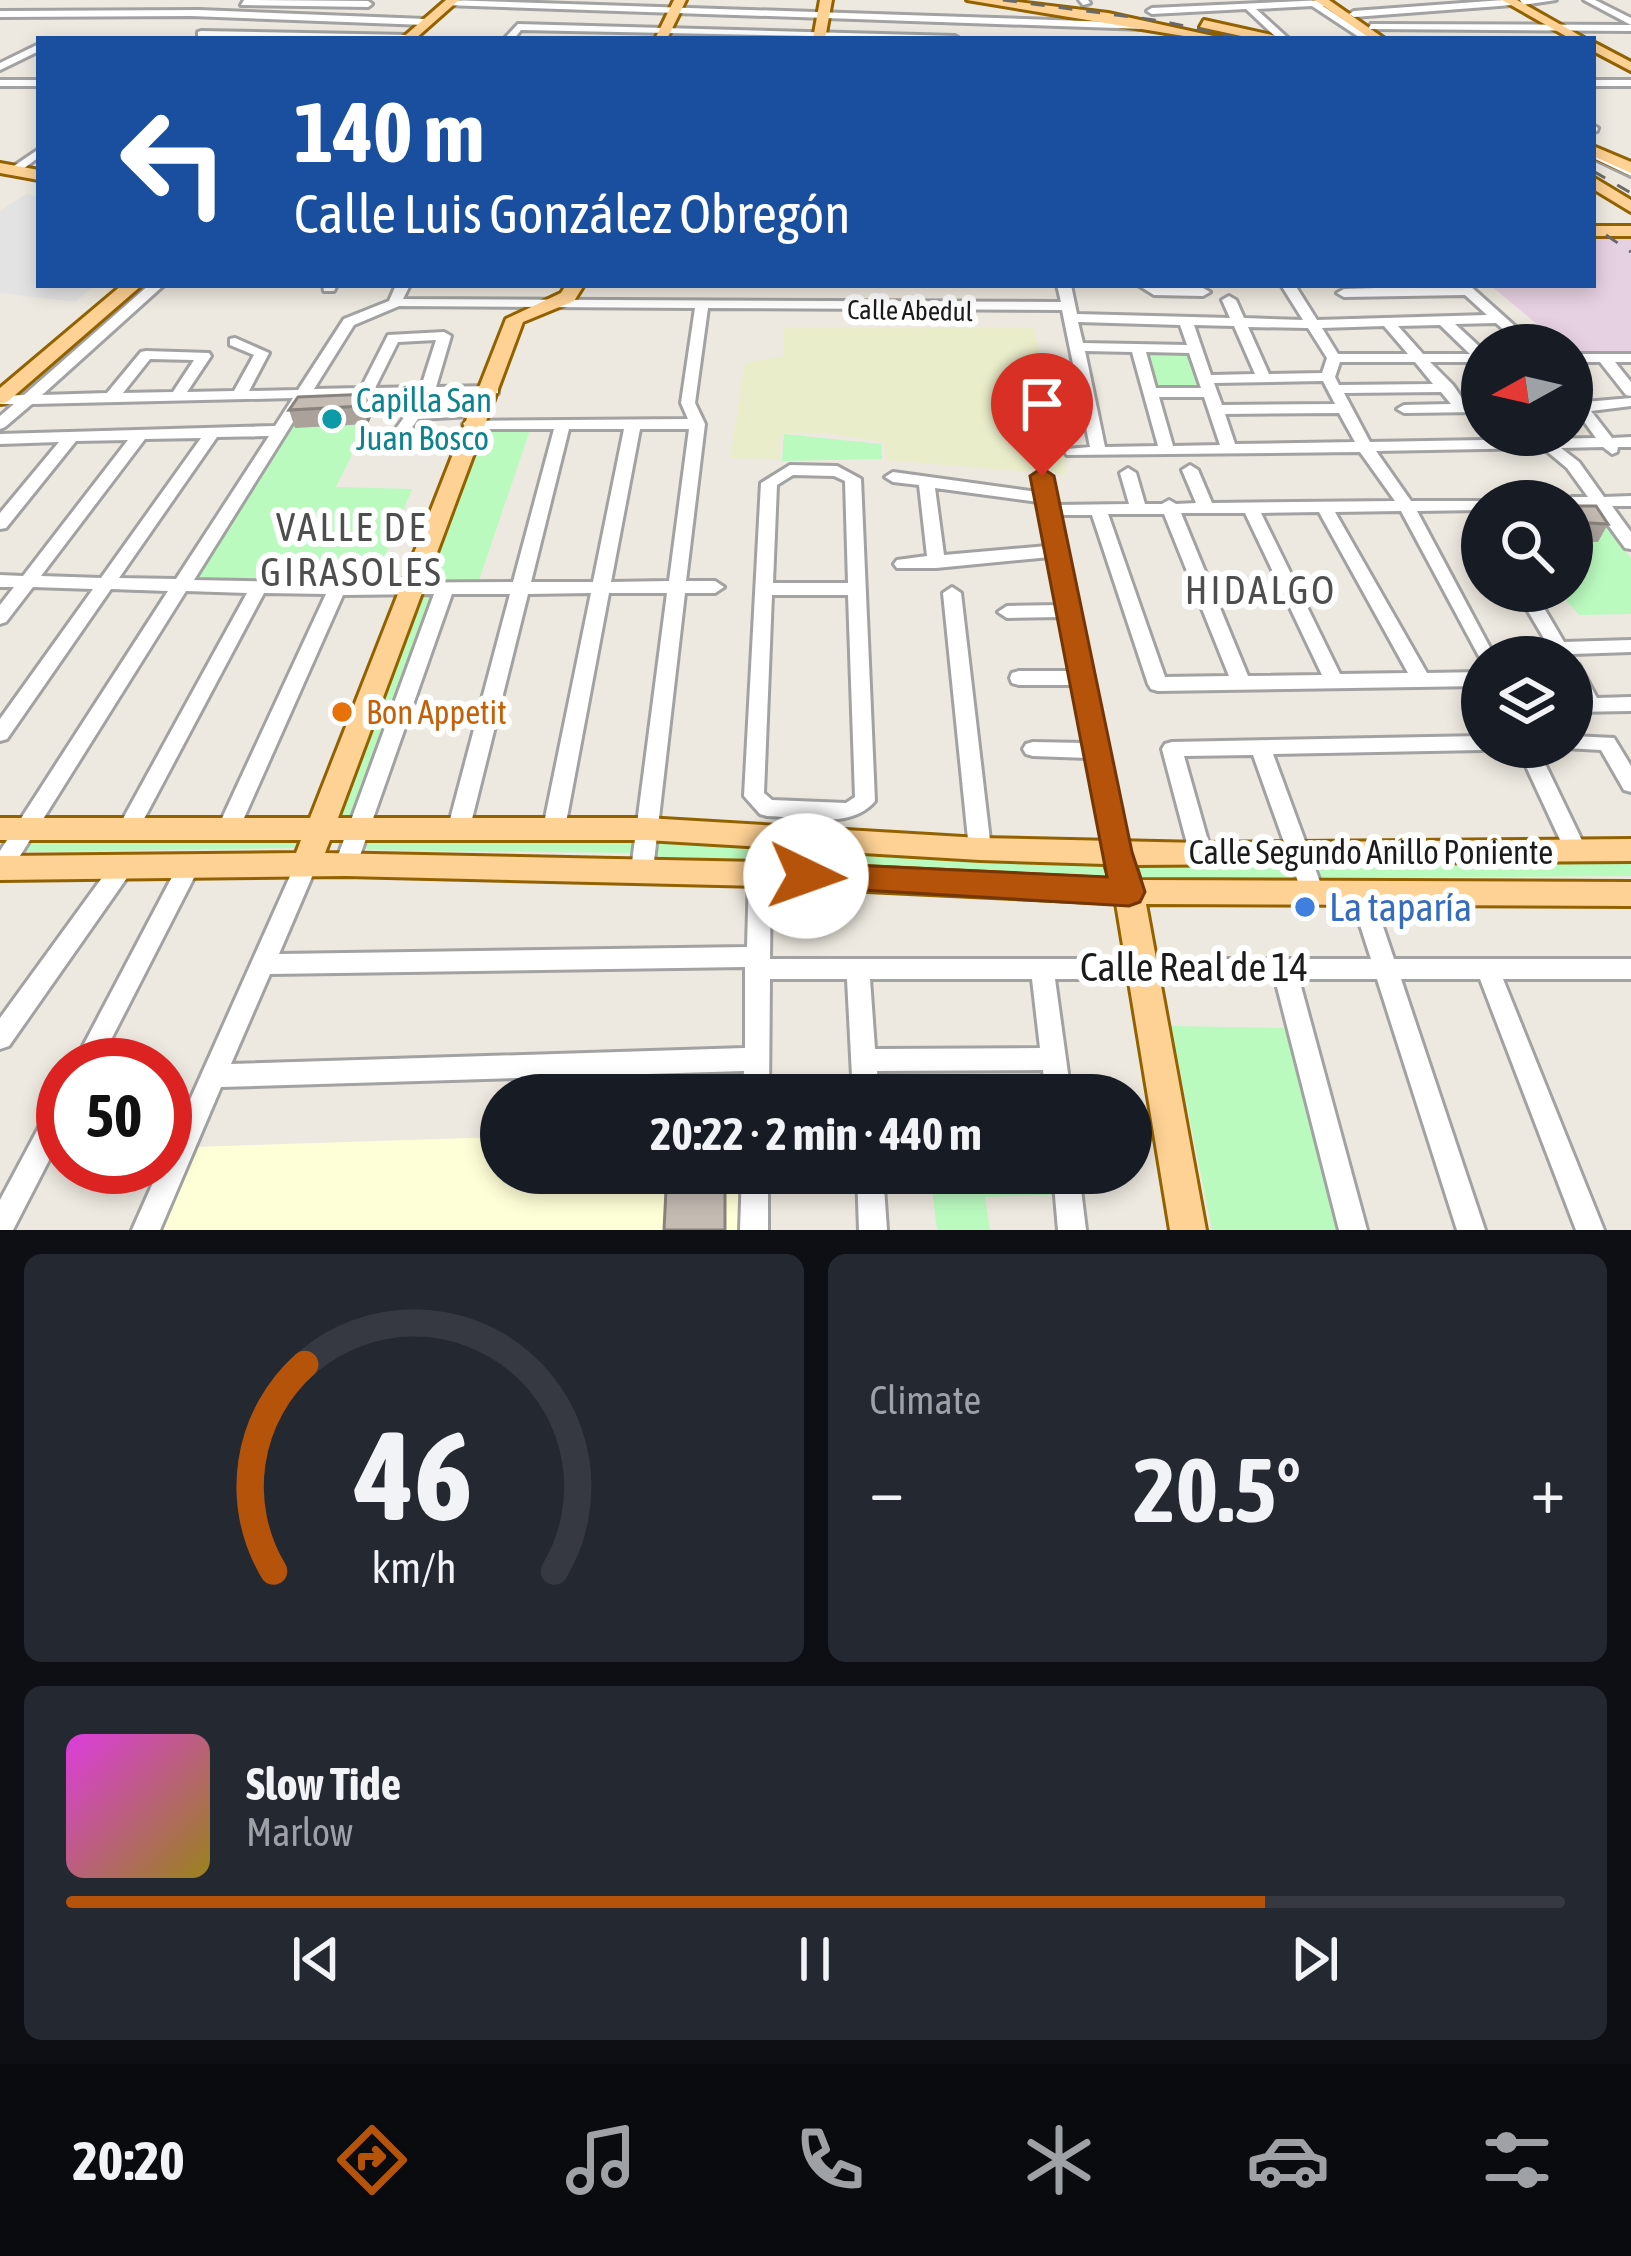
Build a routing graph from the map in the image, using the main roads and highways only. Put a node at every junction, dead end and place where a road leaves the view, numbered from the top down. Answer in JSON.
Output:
{"nodes":[{"id":1,"x":973,"y":0,"type":"edge"},
{"id":2,"x":1057,"y":0,"type":"edge"},
{"id":3,"x":1142,"y":0,"type":"edge"},
{"id":4,"x":1321,"y":1,"type":"edge"},
{"id":5,"x":1516,"y":1,"type":"edge"},
{"id":6,"x":454,"y":2,"type":"edge"},
{"id":7,"x":1084,"y":2,"type":"edge"},
{"id":8,"x":677,"y":5,"type":"edge"},
{"id":9,"x":1162,"y":23,"type":"edge"},
{"id":10,"x":1368,"y":24,"type":"edge"},
{"id":11,"x":1571,"y":32,"type":"edge"},
{"id":12,"x":663,"y":35,"type":"edge"},
{"id":13,"x":414,"y":36,"type":"edge"},
{"id":14,"x":414,"y":36,"type":"edge"},
{"id":15,"x":1210,"y":36,"type":"edge"},
{"id":16,"x":1259,"y":36,"type":"edge"},
{"id":17,"x":1596,"y":44,"type":"edge"},
{"id":18,"x":1631,"y":63,"type":"edge"},
{"id":19,"x":1597,"y":150,"type":"edge"},
{"id":20,"x":1631,"y":171,"type":"edge"},
{"id":21,"x":1596,"y":184,"type":"edge"},
{"id":22,"x":1631,"y":207,"type":"edge"},
{"id":23,"x":1596,"y":228,"type":"edge"},
{"id":24,"x":1631,"y":229,"type":"edge"},
{"id":25,"x":111,"y":288,"type":"edge"},
{"id":26,"x":130,"y":288,"type":"edge"},
{"id":27,"x":557,"y":300,"type":"edge"},
{"id":28,"x":0,"y":382,"type":"edge"},
{"id":29,"x":0,"y":399,"type":"edge"},
{"id":30,"x":319,"y":825,"type":"junction"},
{"id":31,"x":13,"y":829,"type":"edge"},
{"id":32,"x":1631,"y":850,"type":"edge"},
{"id":33,"x":1116,"y":852,"type":"junction"},
{"id":34,"x":306,"y":865,"type":"junction"},
{"id":35,"x":0,"y":868,"type":"edge"},
{"id":36,"x":1129,"y":892,"type":"junction"},
{"id":37,"x":1631,"y":894,"type":"edge"},
{"id":38,"x":1188,"y":1230,"type":"edge"}],
"edges":[{"from":1,"to":9,"type":"main road"},
{"from":2,"to":7,"type":"main road"},
{"from":3,"to":9,"type":"main road"},
{"from":4,"to":10,"type":"main road"},
{"from":5,"to":11,"type":"main road"},
{"from":6,"to":13,"type":"main road"},
{"from":6,"to":14,"type":"main road"},
{"from":7,"to":9,"type":"main road"},
{"from":8,"to":12,"type":"main road"},
{"from":9,"to":15,"type":"main road"},
{"from":9,"to":16,"type":"main road"},
{"from":17,"to":18,"type":"main road"},
{"from":19,"to":20,"type":"main road"},
{"from":21,"to":22,"type":"main road"},
{"from":23,"to":24,"type":"main road"},
{"from":25,"to":28,"type":"main road"},
{"from":26,"to":29,"type":"main road"},
{"from":27,"to":30,"type":"main road"},
{"from":30,"to":31,"type":"main road","name":"Calle Segundo Anillo Poniente"},
{"from":30,"to":33,"type":"main road","name":"Calle Segundo Anillo Poniente"},
{"from":30,"to":34,"type":"main road"},
{"from":32,"to":33,"type":"main road","name":"Calle Segundo Anillo Poniente"},
{"from":33,"to":36,"type":"main road"},
{"from":34,"to":35,"type":"main road","name":"Calle Segundo Anillo Poniente"},
{"from":34,"to":36,"type":"main road","name":"Calle Segundo Anillo Poniente"},
{"from":36,"to":37,"type":"main road","name":"Calle Segundo Anillo Poniente"},
{"from":36,"to":38,"type":"main road"}]}
